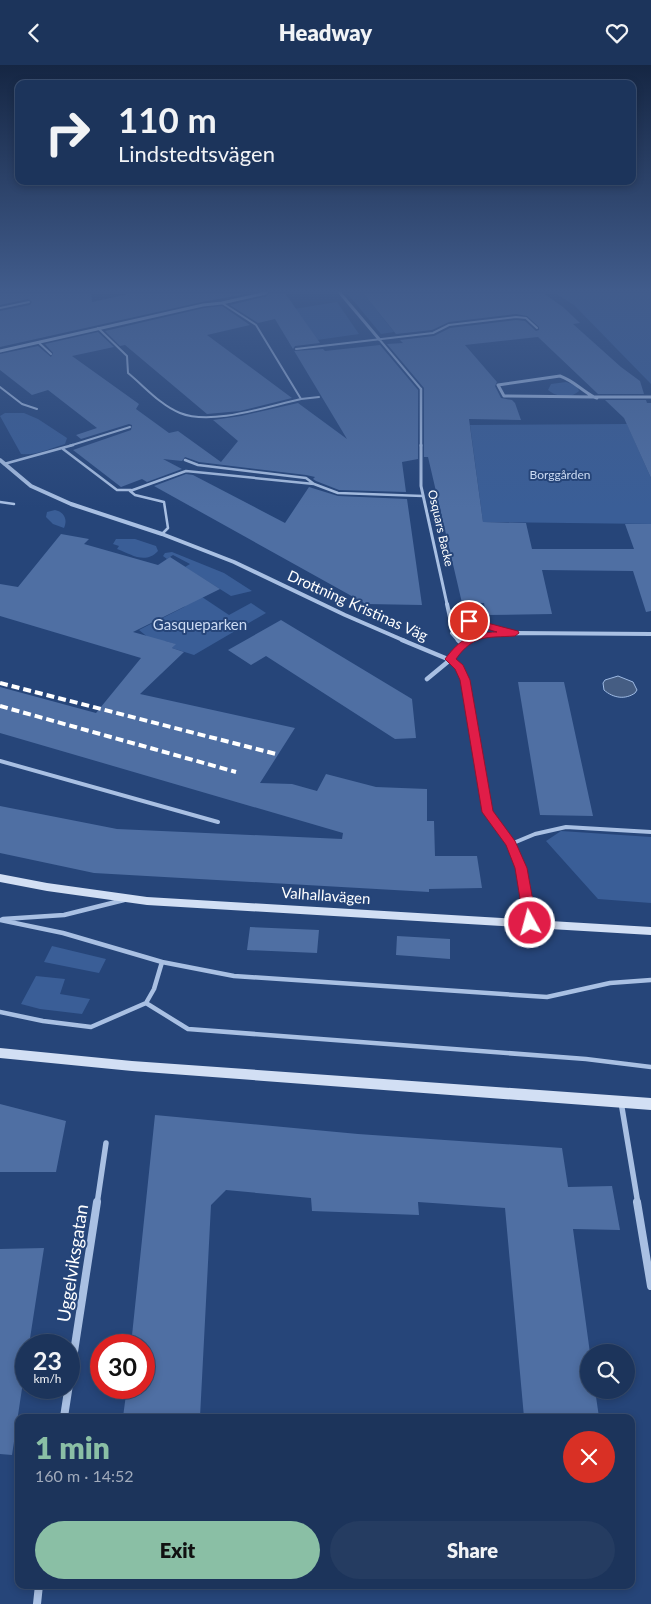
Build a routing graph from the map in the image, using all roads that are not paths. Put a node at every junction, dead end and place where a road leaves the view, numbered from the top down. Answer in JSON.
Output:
{"nodes":[{"id":1,"x":128,"y":365,"type":"edge"},
{"id":2,"x":280,"y":365,"type":"edge"},
{"id":3,"x":401,"y":365,"type":"edge"},
{"id":4,"x":0,"y":387,"type":"edge"},
{"id":5,"x":421,"y":389,"type":"joint"},
{"id":6,"x":319,"y":397,"type":"dead end"},
{"id":7,"x":651,"y":397,"type":"edge"},
{"id":8,"x":597,"y":398,"type":"junction"},
{"id":9,"x":301,"y":399,"type":"junction"},
{"id":10,"x":37,"y":409,"type":"dead end"},
{"id":11,"x":130,"y":427,"type":"dead end"},
{"id":12,"x":63,"y":449,"type":"junction"},
{"id":13,"x":0,"y":460,"type":"edge"},
{"id":14,"x":185,"y":460,"type":"dead end"},
{"id":15,"x":4,"y":464,"type":"junction"},
{"id":16,"x":314,"y":485,"type":"junction"},
{"id":17,"x":131,"y":490,"type":"junction"},
{"id":18,"x":423,"y":495,"type":"junction"},
{"id":19,"x":0,"y":502,"type":"edge"},
{"id":20,"x":14,"y":504,"type":"dead end"},
{"id":21,"x":162,"y":534,"type":"junction"},
{"id":22,"x":447,"y":604,"type":"joint"},
{"id":23,"x":449,"y":611,"type":"junction"},
{"id":24,"x":451,"y":622,"type":"dead end"},
{"id":25,"x":452,"y":633,"type":"dead end"},
{"id":26,"x":515,"y":633,"type":"junction"},
{"id":27,"x":651,"y":634,"type":"edge"},
{"id":28,"x":462,"y":644,"type":"junction"},
{"id":29,"x":450,"y":659,"type":"junction"},
{"id":30,"x":428,"y":679,"type":"dead end"},
{"id":31,"x":0,"y":761,"type":"edge"},
{"id":32,"x":218,"y":822,"type":"dead end"},
{"id":33,"x":651,"y":832,"type":"edge"},
{"id":34,"x":511,"y":844,"type":"junction"},
{"id":35,"x":0,"y":878,"type":"edge"},
{"id":36,"x":128,"y":899,"type":"junction"},
{"id":37,"x":0,"y":920,"type":"edge"},
{"id":38,"x":530,"y":923,"type":"junction"},
{"id":39,"x":651,"y":931,"type":"edge"},
{"id":40,"x":162,"y":961,"type":"junction"},
{"id":41,"x":651,"y":980,"type":"edge"},
{"id":42,"x":146,"y":1003,"type":"junction"},
{"id":43,"x":0,"y":1012,"type":"edge"},
{"id":44,"x":0,"y":1053,"type":"edge"},
{"id":45,"x":651,"y":1067,"type":"edge"},
{"id":46,"x":621,"y":1102,"type":"junction"},
{"id":47,"x":651,"y":1104,"type":"edge"},
{"id":48,"x":106,"y":1143,"type":"dead end"},
{"id":49,"x":651,"y":1286,"type":"edge"},
{"id":50,"x":64,"y":1414,"type":"edge"},
{"id":51,"x":39,"y":1589,"type":"edge"},
{"id":52,"x":37,"y":1604,"type":"edge"}],
"edges":[{"from":1,"to":9,"type":"lane"},
{"from":2,"to":9,"type":"lane"},
{"from":3,"to":5,"type":"lane"},
{"from":4,"to":10,"type":"lane"},
{"from":5,"to":18,"type":"street","name":"Osquars Backe"},
{"from":6,"to":9,"type":"lane"},
{"from":7,"to":8,"type":"street"},
{"from":8,"to":8,"type":"street"},
{"from":11,"to":12,"type":"lane"},
{"from":12,"to":15,"type":"lane"},
{"from":12,"to":17,"type":"lane"},
{"from":13,"to":15,"type":"street","name":"Drottning Kristinas Väg"},
{"from":14,"to":16,"type":"lane"},
{"from":15,"to":21,"type":"street","name":"Drottning Kristinas Väg"},
{"from":16,"to":17,"type":"lane"},
{"from":16,"to":18,"type":"lane"},
{"from":17,"to":21,"type":"lane"},
{"from":18,"to":22,"type":"street","name":"Osquars Backe"},
{"from":19,"to":20,"type":"lane"},
{"from":21,"to":29,"type":"street","name":"Drottning Kristinas Väg"},
{"from":22,"to":23,"type":"street","name":"Osquars Backe"},
{"from":23,"to":24,"type":"street","name":"Osquars Backe"},
{"from":23,"to":26,"type":"street"},
{"from":25,"to":28,"type":"street"},
{"from":26,"to":27,"type":"street"},
{"from":26,"to":28,"type":"street"},
{"from":28,"to":29,"type":"street"},
{"from":29,"to":30,"type":"street"},
{"from":29,"to":34,"type":"street"},
{"from":31,"to":32,"type":"lane"},
{"from":33,"to":34,"type":"lane"},
{"from":34,"to":38,"type":"street"},
{"from":35,"to":36,"type":"main road","name":"Valhallavägen"},
{"from":36,"to":37,"type":"lane"},
{"from":36,"to":38,"type":"main road","name":"Valhallavägen"},
{"from":37,"to":40,"type":"lane"},
{"from":38,"to":39,"type":"main road","name":"Valhallavägen"},
{"from":40,"to":41,"type":"lane"},
{"from":40,"to":42,"type":"lane"},
{"from":42,"to":43,"type":"lane"},
{"from":42,"to":45,"type":"lane"},
{"from":44,"to":46,"type":"main road"},
{"from":46,"to":47,"type":"main road"},
{"from":46,"to":49,"type":"street"},
{"from":48,"to":50,"type":"street","name":"Uggelviksgatan"},
{"from":51,"to":52,"type":"street"}]}
